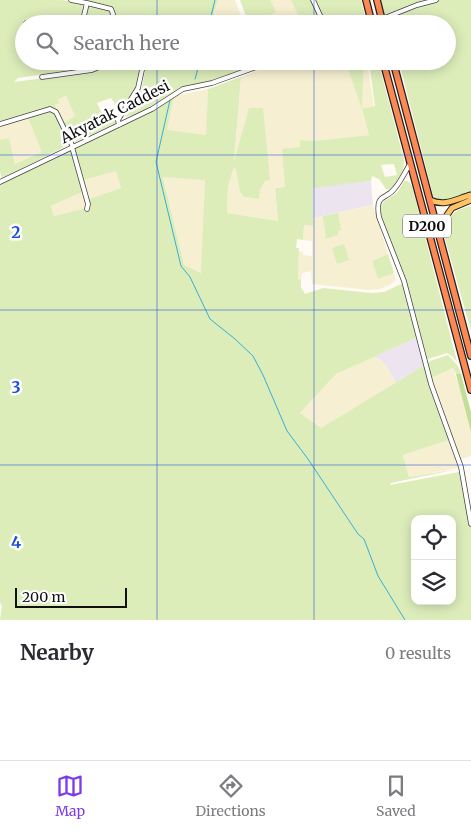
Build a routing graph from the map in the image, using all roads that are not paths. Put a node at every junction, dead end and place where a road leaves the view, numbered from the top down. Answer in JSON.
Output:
{"nodes":[{"id":1,"x":71,"y":0,"type":"edge"},
{"id":2,"x":313,"y":0,"type":"edge"},
{"id":3,"x":366,"y":0,"type":"edge"},
{"id":4,"x":377,"y":0,"type":"edge"},
{"id":5,"x":436,"y":0,"type":"edge"},
{"id":6,"x":86,"y":3,"type":"junction"},
{"id":7,"x":84,"y":15,"type":"edge"},
{"id":8,"x":113,"y":15,"type":"edge"},
{"id":9,"x":320,"y":15,"type":"edge"},
{"id":10,"x":369,"y":15,"type":"edge"},
{"id":11,"x":381,"y":15,"type":"edge"},
{"id":12,"x":395,"y":15,"type":"edge"},
{"id":13,"x":92,"y":70,"type":"edge"},
{"id":14,"x":142,"y":70,"type":"edge"},
{"id":15,"x":248,"y":70,"type":"edge"},
{"id":16,"x":384,"y":70,"type":"edge"},
{"id":17,"x":395,"y":70,"type":"edge"},
{"id":18,"x":42,"y":77,"type":"dead end"},
{"id":19,"x":0,"y":124,"type":"edge"},
{"id":20,"x":119,"y":125,"type":"junction"},
{"id":21,"x":72,"y":147,"type":"junction"},
{"id":22,"x":410,"y":164,"type":"junction"},
{"id":23,"x":0,"y":182,"type":"edge"},
{"id":24,"x":471,"y":195,"type":"edge"},
{"id":25,"x":430,"y":200,"type":"junction"},
{"id":26,"x":471,"y":200,"type":"edge"},
{"id":27,"x":87,"y":209,"type":"dead end"},
{"id":28,"x":438,"y":229,"type":"junction"},
{"id":29,"x":471,"y":356,"type":"edge"},
{"id":30,"x":471,"y":390,"type":"edge"},
{"id":31,"x":471,"y":524,"type":"edge"}],
"edges":[{"from":1,"to":6,"type":"street"},
{"from":2,"to":9,"type":"street"},
{"from":3,"to":10,"type":"highway"},
{"from":4,"to":11,"type":"highway"},
{"from":5,"to":12,"type":"street"},
{"from":6,"to":7,"type":"street"},
{"from":6,"to":8,"type":"street"},
{"from":13,"to":18,"type":"street"},
{"from":14,"to":20,"type":"street"},
{"from":15,"to":20,"type":"street","name":"Akyatak Caddesi"},
{"from":16,"to":22,"type":"highway","number":"D200"},
{"from":17,"to":25,"type":"highway","number":"D200"},
{"from":19,"to":21,"type":"street"},
{"from":20,"to":21,"type":"street","name":"Akyatak Caddesi"},
{"from":21,"to":23,"type":"street","name":"Akyatak Caddesi"},
{"from":21,"to":27,"type":"street"},
{"from":22,"to":30,"type":"highway","number":"D200"},
{"from":22,"to":31,"type":"street"},
{"from":24,"to":25,"type":"main road"},
{"from":25,"to":28,"type":"highway","number":"D200"},
{"from":26,"to":28,"type":"main road"},
{"from":28,"to":29,"type":"highway","number":"D200"}]}
